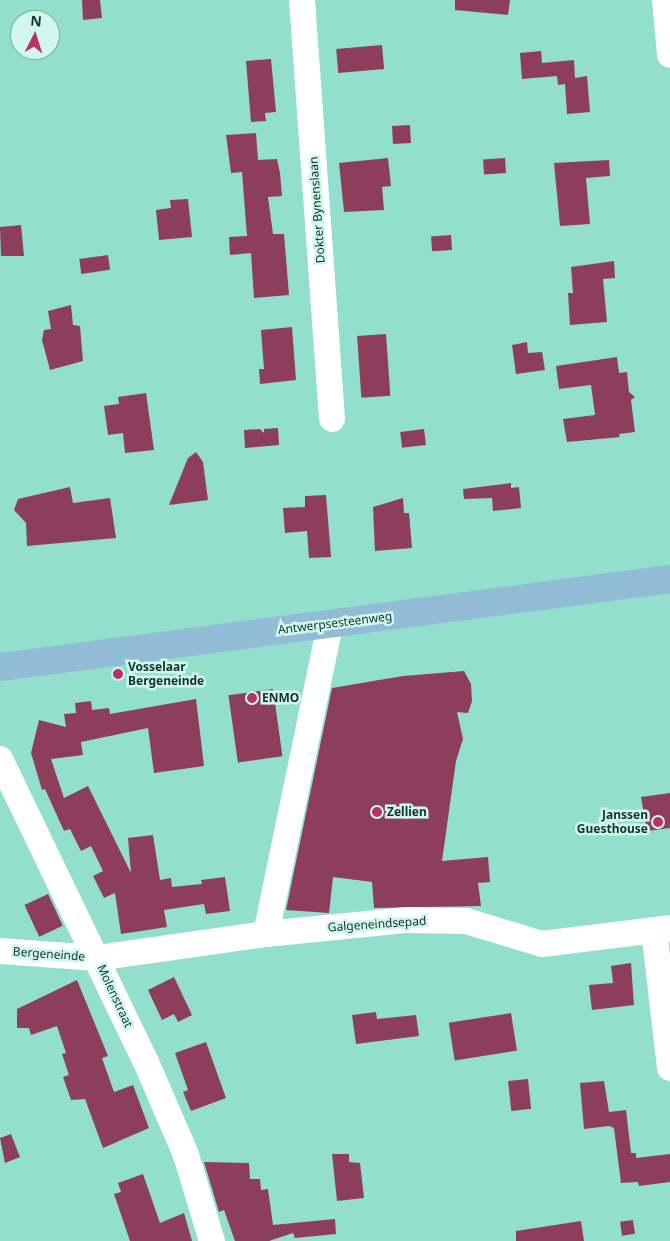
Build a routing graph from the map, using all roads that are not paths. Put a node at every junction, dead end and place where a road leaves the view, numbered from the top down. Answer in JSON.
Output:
{"nodes":[{"id":1,"x":302,"y":0,"type":"edge"},
{"id":2,"x":665,"y":0,"type":"edge"},
{"id":3,"x":670,"y":55,"type":"edge"},
{"id":4,"x":332,"y":419,"type":"dead end"},
{"id":5,"x":670,"y":579,"type":"edge"},
{"id":6,"x":330,"y":624,"type":"junction"},
{"id":7,"x":0,"y":667,"type":"edge"},
{"id":8,"x":0,"y":759,"type":"edge"},
{"id":9,"x":662,"y":929,"type":"edge"},
{"id":10,"x":266,"y":934,"type":"junction"},
{"id":11,"x":0,"y":951,"type":"edge"},
{"id":12,"x":97,"y":958,"type":"junction"},
{"id":13,"x":670,"y":1068,"type":"edge"},
{"id":14,"x":212,"y":1241,"type":"edge"}],
"edges":[{"from":1,"to":4,"type":"street","name":"Dokter Bynenslaan"},
{"from":2,"to":3,"type":"street"},
{"from":5,"to":6,"type":"main road","name":"Antwerpsesteenweg"},
{"from":6,"to":7,"type":"main road","name":"Antwerpsesteenweg"},
{"from":6,"to":10,"type":"street"},
{"from":8,"to":12,"type":"street","name":"Molenstraat"},
{"from":9,"to":10,"type":"street","name":"Galgeneindsepad"},
{"from":9,"to":13,"type":"street","name":"Galgeneindsepad"},
{"from":10,"to":12,"type":"street","name":"Galgeneindsepad"},
{"from":11,"to":12,"type":"street","name":"Bergeneinde"},
{"from":12,"to":14,"type":"street","name":"Molenstraat"}]}
